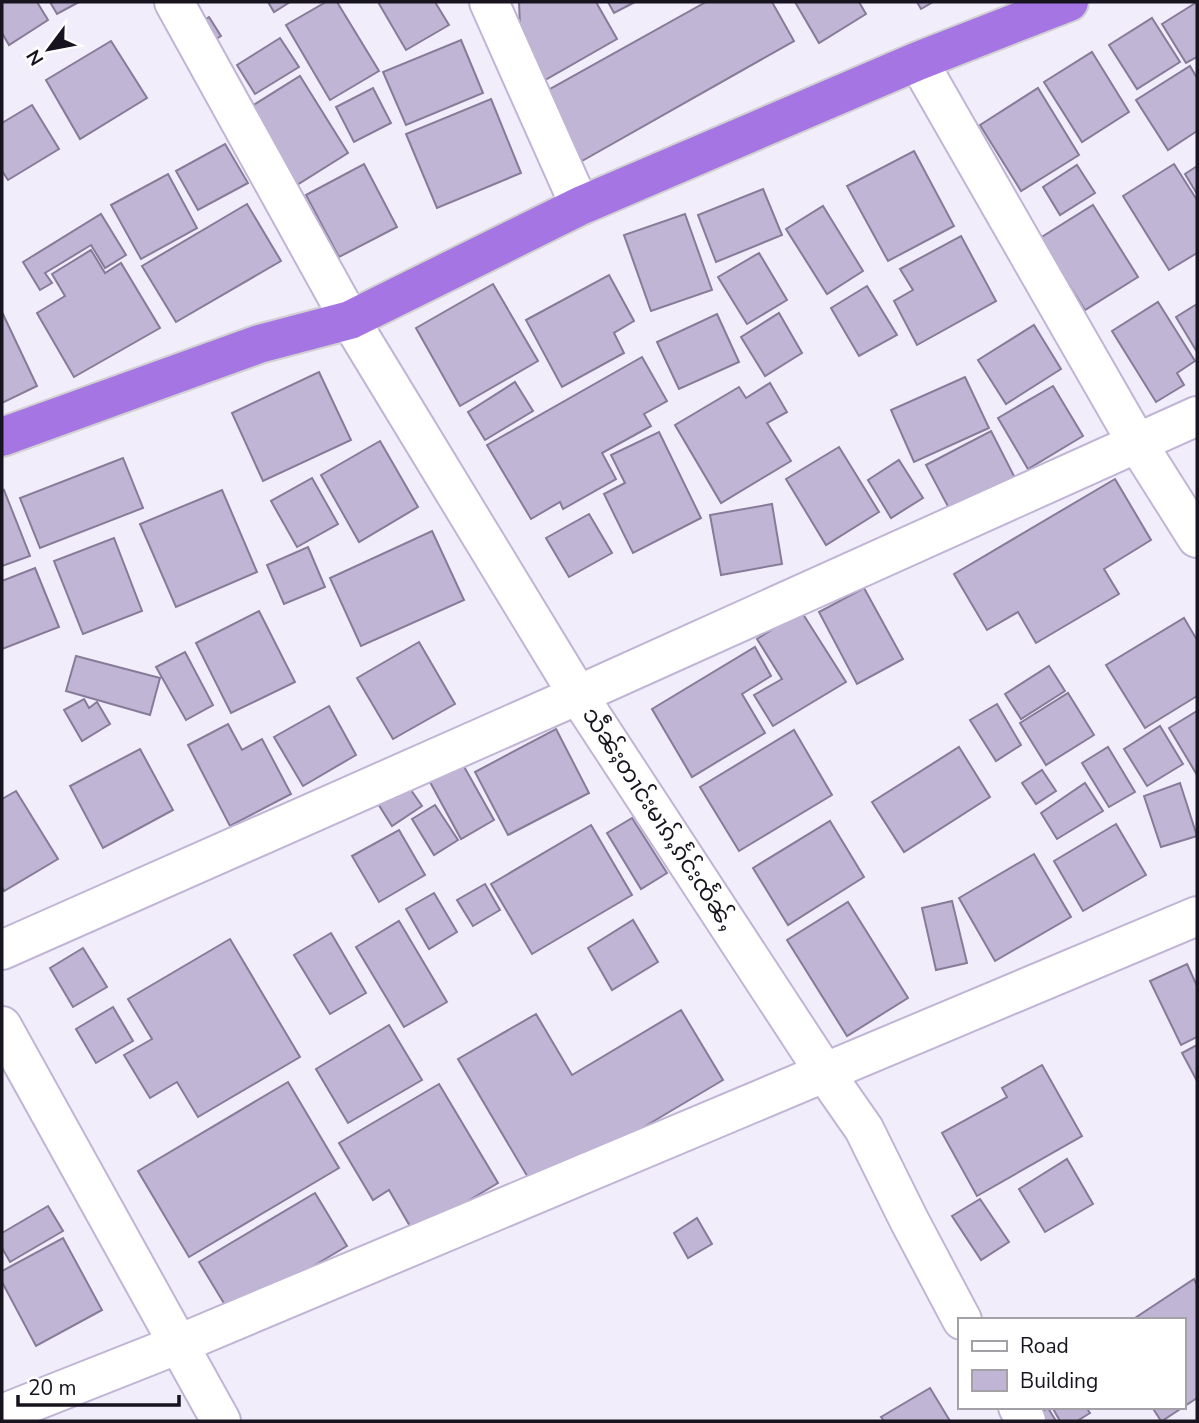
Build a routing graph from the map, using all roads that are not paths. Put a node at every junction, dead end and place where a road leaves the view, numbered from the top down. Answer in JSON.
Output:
{"nodes":[{"id":1,"x":174,"y":2,"type":"edge"},
{"id":2,"x":489,"y":2,"type":"edge"},
{"id":3,"x":1069,"y":2,"type":"edge"},
{"id":4,"x":918,"y":61,"type":"junction"},
{"id":5,"x":580,"y":206,"type":"junction"},
{"id":6,"x":350,"y":320,"type":"junction"},
{"id":7,"x":1197,"y":416,"type":"edge"},
{"id":8,"x":2,"y":437,"type":"edge"},
{"id":9,"x":1137,"y":443,"type":"junction"},
{"id":10,"x":1197,"y":538,"type":"edge"},
{"id":11,"x":579,"y":695,"type":"junction"},
{"id":12,"x":1197,"y":916,"type":"edge"},
{"id":13,"x":2,"y":950,"type":"edge"},
{"id":14,"x":2,"y":1026,"type":"edge"},
{"id":15,"x":825,"y":1073,"type":"junction"},
{"id":16,"x":961,"y":1318,"type":"edge"},
{"id":17,"x":179,"y":1344,"type":"junction"},
{"id":18,"x":2,"y":1414,"type":"edge"},
{"id":19,"x":221,"y":1421,"type":"edge"}],
"edges":[{"from":1,"to":6,"type":"street","name":"သဵၼ်ႈတၢင်းမၢၵ်ႇၵႅင်းၸႅၼ်ႇ"},
{"from":2,"to":5,"type":"street"},
{"from":3,"to":4,"type":"highway"},
{"from":4,"to":5,"type":"highway"},
{"from":4,"to":9,"type":"street"},
{"from":5,"to":6,"type":"highway"},
{"from":6,"to":8,"type":"highway"},
{"from":6,"to":11,"type":"street","name":"သဵၼ်ႈတၢင်းမၢၵ်ႇၵႅင်းၸႅၼ်ႇ"},
{"from":7,"to":9,"type":"street"},
{"from":9,"to":10,"type":"street"},
{"from":9,"to":11,"type":"street"},
{"from":11,"to":13,"type":"street"},
{"from":11,"to":15,"type":"street","name":"သဵၼ်ႈတၢင်းမၢၵ်ႇၵႅင်းၸႅၼ်ႇ"},
{"from":12,"to":15,"type":"street"},
{"from":14,"to":17,"type":"street"},
{"from":15,"to":16,"type":"street","name":"သဵၼ်ႈတၢင်းမၢၵ်ႇၵႅင်းၸႅၼ်ႇ"},
{"from":15,"to":17,"type":"street"},
{"from":17,"to":18,"type":"street"},
{"from":17,"to":19,"type":"street"}]}
